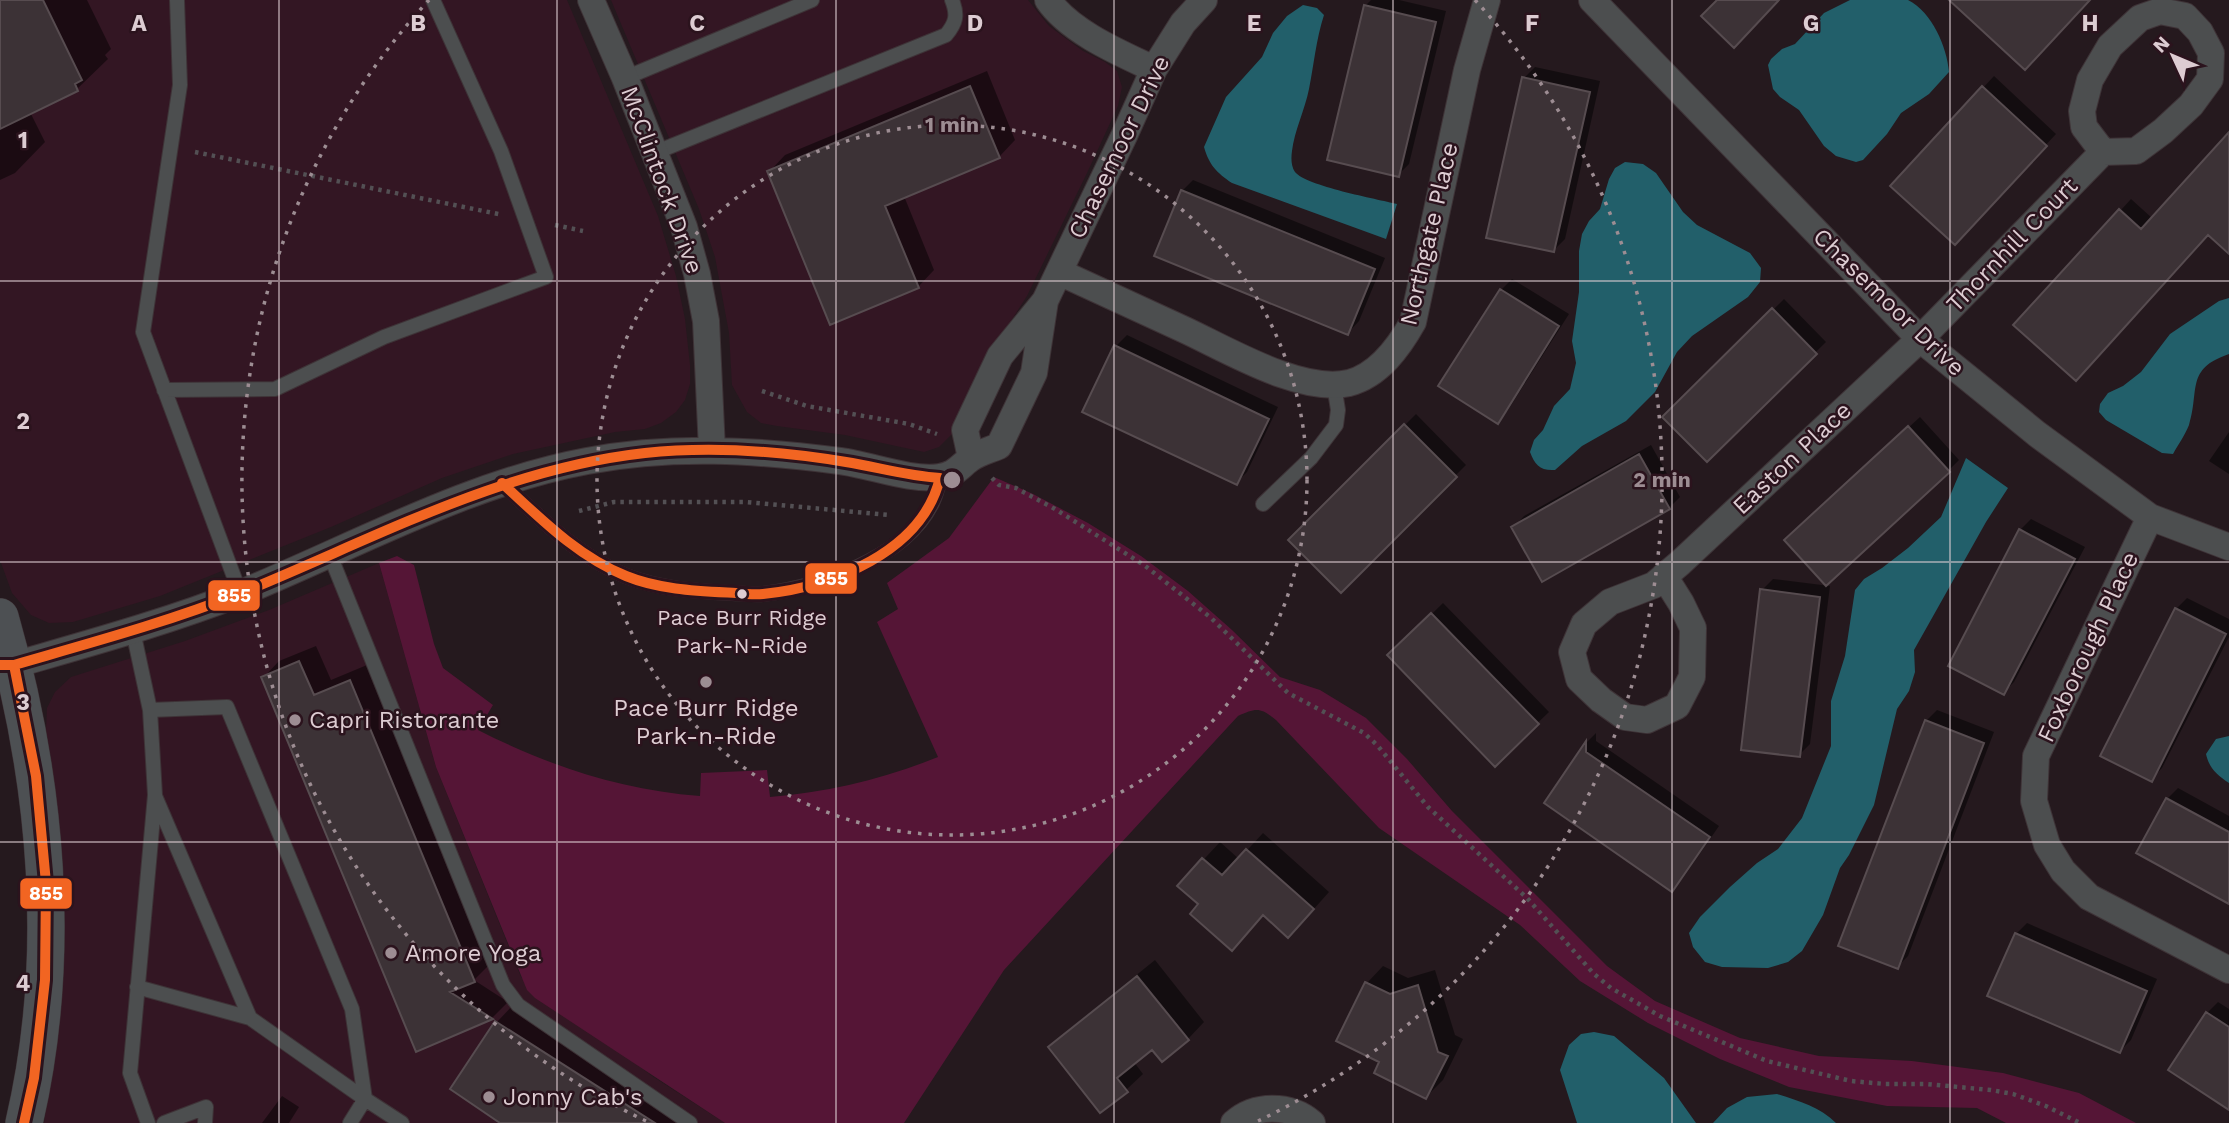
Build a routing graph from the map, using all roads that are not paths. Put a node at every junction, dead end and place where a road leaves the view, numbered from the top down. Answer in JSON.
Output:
{"nodes":[{"id":1,"x":177,"y":0,"type":"edge"},
{"id":2,"x":433,"y":0,"type":"edge"},
{"id":3,"x":591,"y":0,"type":"edge"},
{"id":4,"x":812,"y":0,"type":"edge"},
{"id":5,"x":953,"y":0,"type":"edge"},
{"id":6,"x":1048,"y":0,"type":"edge"},
{"id":7,"x":1204,"y":0,"type":"edge"},
{"id":8,"x":1488,"y":0,"type":"edge"},
{"id":9,"x":1598,"y":2,"type":"edge"},
{"id":10,"x":1154,"y":69,"type":"junction"},
{"id":11,"x":625,"y":78,"type":"junction"},
{"id":12,"x":2103,"y":152,"type":"junction"},
{"id":13,"x":654,"y":153,"type":"junction"},
{"id":14,"x":1059,"y":272,"type":"junction"},
{"id":15,"x":1045,"y":301,"type":"junction"},
{"id":16,"x":1920,"y":339,"type":"junction"},
{"id":17,"x":1334,"y":385,"type":"junction"},
{"id":18,"x":164,"y":390,"type":"junction"},
{"id":19,"x":712,"y":450,"type":"junction"},
{"id":20,"x":971,"y":458,"type":"junction"},
{"id":21,"x":940,"y":478,"type":"junction"},
{"id":22,"x":502,"y":483,"type":"junction"},
{"id":23,"x":1263,"y":504,"type":"dead end"},
{"id":24,"x":2150,"y":517,"type":"junction"},
{"id":25,"x":2229,"y":547,"type":"edge"},
{"id":26,"x":330,"y":555,"type":"junction"},
{"id":27,"x":1664,"y":576,"type":"junction"},
{"id":28,"x":240,"y":593,"type":"junction"},
{"id":29,"x":0,"y":617,"type":"edge"},
{"id":30,"x":133,"y":631,"type":"junction"},
{"id":31,"x":5,"y":669,"type":"edge"},
{"id":32,"x":150,"y":710,"type":"junction"},
{"id":33,"x":155,"y":795,"type":"junction"},
{"id":34,"x":2229,"y":970,"type":"edge"},
{"id":35,"x":137,"y":987,"type":"junction"},
{"id":36,"x":250,"y":1018,"type":"junction"},
{"id":37,"x":365,"y":1099,"type":"junction"},
{"id":38,"x":24,"y":1123,"type":"edge"},
{"id":39,"x":148,"y":1123,"type":"edge"},
{"id":40,"x":164,"y":1123,"type":"edge"},
{"id":41,"x":205,"y":1123,"type":"edge"},
{"id":42,"x":350,"y":1123,"type":"edge"},
{"id":43,"x":402,"y":1123,"type":"edge"},
{"id":44,"x":690,"y":1123,"type":"edge"},
{"id":45,"x":1234,"y":1123,"type":"edge"},
{"id":46,"x":1312,"y":1123,"type":"edge"}],
"edges":[{"from":1,"to":18,"type":"lane"},
{"from":2,"to":18,"type":"lane"},
{"from":3,"to":11,"type":"street","name":"McClintock Drive"},
{"from":4,"to":11,"type":"lane"},
{"from":5,"to":13,"type":"lane"},
{"from":6,"to":10,"type":"street"},
{"from":7,"to":10,"type":"street","name":"Chasemoor Drive"},
{"from":8,"to":17,"type":"street","name":"Northgate Place"},
{"from":9,"to":16,"type":"street","name":"Chasemoor Drive"},
{"from":10,"to":14,"type":"street","name":"Chasemoor Drive"},
{"from":11,"to":13,"type":"street","name":"McClintock Drive"},
{"from":12,"to":12,"type":"street"},
{"from":12,"to":16,"type":"street","name":"Thornhill Court"},
{"from":13,"to":19,"type":"street","name":"McClintock Drive"},
{"from":14,"to":15,"type":"street","name":"Chasemoor Drive"},
{"from":14,"to":17,"type":"street","name":"Northgate Place"},
{"from":15,"to":20,"type":"street","name":"Chasemoor Drive"},
{"from":15,"to":20,"type":"street","name":"Chasemoor Drive"},
{"from":16,"to":24,"type":"street","name":"Chasemoor Drive"},
{"from":16,"to":27,"type":"street","name":"Easton Place"},
{"from":17,"to":23,"type":"lane"},
{"from":18,"to":28,"type":"lane"},
{"from":19,"to":21,"type":"street"},
{"from":19,"to":22,"type":"street"},
{"from":20,"to":21,"type":"street"},
{"from":21,"to":22,"type":"lane"},
{"from":22,"to":26,"type":"street"},
{"from":24,"to":25,"type":"street","name":"Chasemoor Drive"},
{"from":24,"to":34,"type":"street","name":"Foxborough Place"},
{"from":26,"to":28,"type":"street"},
{"from":26,"to":44,"type":"lane"},
{"from":27,"to":27,"type":"street","name":"Easton Place"},
{"from":28,"to":30,"type":"street"},
{"from":29,"to":31,"type":"street"},
{"from":30,"to":31,"type":"street"},
{"from":30,"to":32,"type":"lane"},
{"from":31,"to":38,"type":"street"},
{"from":32,"to":33,"type":"lane"},
{"from":32,"to":37,"type":"lane"},
{"from":33,"to":35,"type":"lane"},
{"from":33,"to":36,"type":"lane"},
{"from":35,"to":36,"type":"lane"},
{"from":35,"to":39,"type":"lane"},
{"from":36,"to":37,"type":"lane"},
{"from":37,"to":42,"type":"lane"},
{"from":37,"to":43,"type":"lane"},
{"from":40,"to":41,"type":"lane"},
{"from":45,"to":46,"type":"street"}]}
